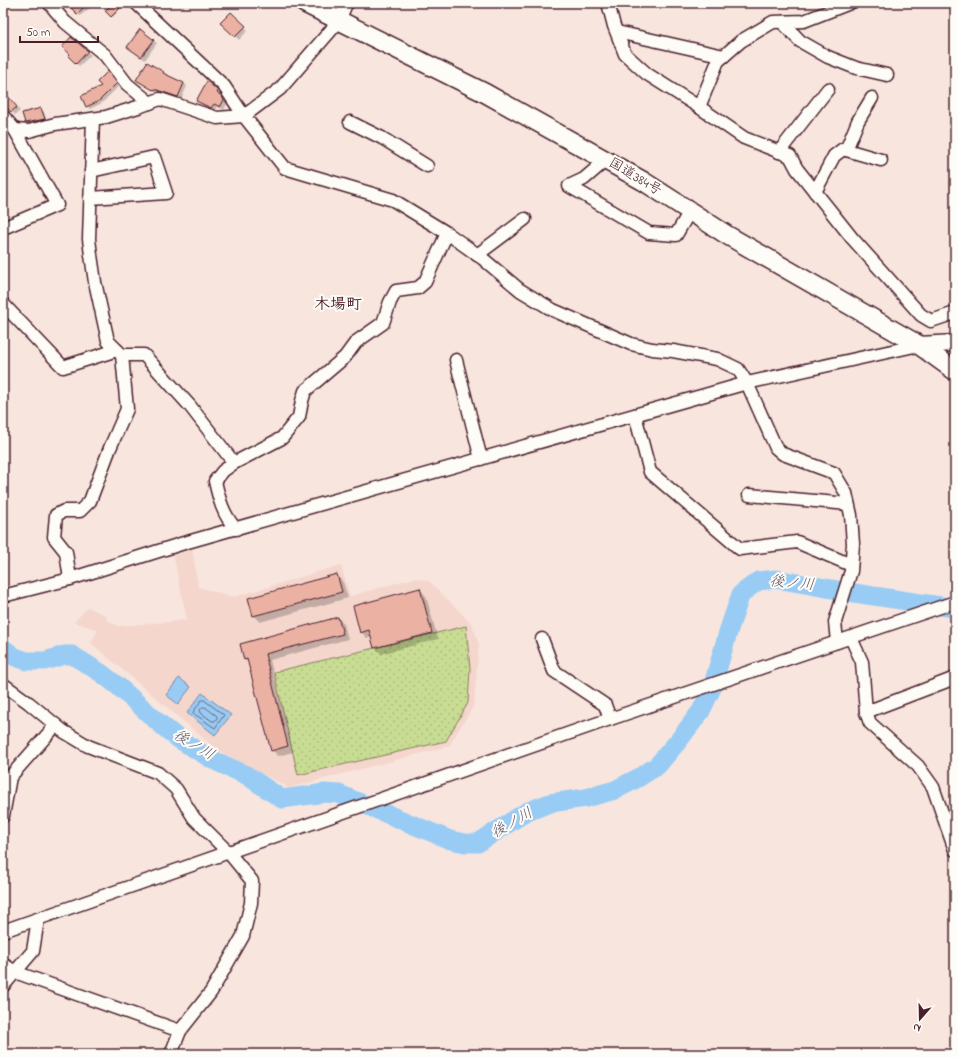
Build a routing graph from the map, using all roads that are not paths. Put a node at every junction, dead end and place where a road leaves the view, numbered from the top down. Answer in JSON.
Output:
{"nodes":[{"id":1,"x":49,"y":3,"type":"edge"},
{"id":2,"x":136,"y":3,"type":"edge"},
{"id":3,"x":304,"y":3,"type":"edge"},
{"id":4,"x":348,"y":3,"type":"edge"},
{"id":5,"x":608,"y":3,"type":"edge"},
{"id":6,"x":850,"y":3,"type":"edge"},
{"id":7,"x":339,"y":21,"type":"junction"},
{"id":8,"x":782,"y":22,"type":"junction"},
{"id":9,"x":617,"y":32,"type":"junction"},
{"id":10,"x":724,"y":56,"type":"junction"},
{"id":11,"x":887,"y":75,"type":"dead end"},
{"id":12,"x":828,"y":89,"type":"dead end"},
{"id":13,"x":872,"y":98,"type":"dead end"},
{"id":14,"x":150,"y":102,"type":"junction"},
{"id":15,"x":699,"y":106,"type":"junction"},
{"id":16,"x":3,"y":116,"type":"edge"},
{"id":17,"x":244,"y":116,"type":"junction"},
{"id":18,"x":92,"y":119,"type":"junction"},
{"id":19,"x":350,"y":122,"type":"dead end"},
{"id":20,"x":15,"y":130,"type":"junction"},
{"id":21,"x":846,"y":150,"type":"junction"},
{"id":22,"x":779,"y":152,"type":"junction"},
{"id":23,"x":606,"y":160,"type":"junction"},
{"id":24,"x":881,"y":160,"type":"dead end"},
{"id":25,"x":427,"y":166,"type":"dead end"},
{"id":26,"x":91,"y":171,"type":"junction"},
{"id":27,"x":815,"y":192,"type":"junction"},
{"id":28,"x":90,"y":198,"type":"junction"},
{"id":29,"x":690,"y":211,"type":"junction"},
{"id":30,"x":525,"y":219,"type":"dead end"},
{"id":31,"x":3,"y":228,"type":"edge"},
{"id":32,"x":447,"y":234,"type":"junction"},
{"id":33,"x":477,"y":255,"type":"junction"},
{"id":34,"x":3,"y":304,"type":"edge"},
{"id":35,"x":955,"y":313,"type":"edge"},
{"id":36,"x":955,"y":343,"type":"edge"},
{"id":37,"x":919,"y":345,"type":"junction"},
{"id":38,"x":120,"y":353,"type":"junction"},
{"id":39,"x":456,"y":360,"type":"dead end"},
{"id":40,"x":955,"y":371,"type":"edge"},
{"id":41,"x":747,"y":383,"type":"junction"},
{"id":42,"x":635,"y":415,"type":"junction"},
{"id":43,"x":481,"y":459,"type":"junction"},
{"id":44,"x":234,"y":463,"type":"junction"},
{"id":45,"x":749,"y":495,"type":"dead end"},
{"id":46,"x":848,"y":504,"type":"junction"},
{"id":47,"x":236,"y":529,"type":"junction"},
{"id":48,"x":851,"y":565,"type":"junction"},
{"id":49,"x":70,"y":579,"type":"junction"},
{"id":50,"x":3,"y":596,"type":"edge"},
{"id":51,"x":955,"y":602,"type":"edge"},
{"id":52,"x":851,"y":638,"type":"junction"},
{"id":53,"x":542,"y":639,"type":"dead end"},
{"id":54,"x":838,"y":642,"type":"junction"},
{"id":55,"x":955,"y":678,"type":"edge"},
{"id":56,"x":3,"y":684,"type":"edge"},
{"id":57,"x":866,"y":712,"type":"junction"},
{"id":58,"x":610,"y":719,"type":"junction"},
{"id":59,"x":56,"y":725,"type":"junction"},
{"id":60,"x":3,"y":816,"type":"edge"},
{"id":61,"x":955,"y":850,"type":"edge"},
{"id":62,"x":229,"y":853,"type":"junction"},
{"id":63,"x":38,"y":919,"type":"junction"},
{"id":64,"x":3,"y":931,"type":"edge"},
{"id":65,"x":3,"y":964,"type":"edge"},
{"id":66,"x":15,"y":972,"type":"junction"},
{"id":67,"x":3,"y":986,"type":"edge"},
{"id":68,"x":180,"y":1031,"type":"junction"},
{"id":69,"x":171,"y":1054,"type":"edge"}],
"edges":[{"from":1,"to":14,"type":"street"},
{"from":2,"to":17,"type":"street"},
{"from":3,"to":7,"type":"highway","name":"国道384号"},
{"from":4,"to":7,"type":"street"},
{"from":5,"to":9,"type":"street"},
{"from":6,"to":8,"type":"street"},
{"from":7,"to":17,"type":"street"},
{"from":7,"to":23,"type":"highway","name":"国道384号"},
{"from":8,"to":10,"type":"street"},
{"from":8,"to":11,"type":"street"},
{"from":9,"to":10,"type":"street"},
{"from":9,"to":15,"type":"street"},
{"from":10,"to":15,"type":"street"},
{"from":12,"to":22,"type":"street"},
{"from":13,"to":21,"type":"street"},
{"from":14,"to":17,"type":"street"},
{"from":14,"to":18,"type":"street"},
{"from":15,"to":22,"type":"street"},
{"from":16,"to":20,"type":"street"},
{"from":17,"to":32,"type":"street"},
{"from":18,"to":20,"type":"street"},
{"from":18,"to":26,"type":"street"},
{"from":19,"to":25,"type":"street"},
{"from":20,"to":31,"type":"street"},
{"from":21,"to":24,"type":"street"},
{"from":21,"to":27,"type":"street"},
{"from":22,"to":27,"type":"street"},
{"from":23,"to":29,"type":"highway","name":"国道384号"},
{"from":23,"to":29,"type":"street"},
{"from":26,"to":28,"type":"street"},
{"from":26,"to":28,"type":"street"},
{"from":27,"to":35,"type":"street"},
{"from":28,"to":38,"type":"street"},
{"from":29,"to":37,"type":"highway","name":"国道384号"},
{"from":30,"to":33,"type":"street"},
{"from":32,"to":33,"type":"street"},
{"from":32,"to":44,"type":"street"},
{"from":33,"to":41,"type":"street"},
{"from":34,"to":38,"type":"street"},
{"from":36,"to":37,"type":"main road"},
{"from":37,"to":40,"type":"highway","name":"国道384号"},
{"from":37,"to":41,"type":"street"},
{"from":38,"to":44,"type":"street"},
{"from":38,"to":49,"type":"street"},
{"from":39,"to":43,"type":"street"},
{"from":41,"to":42,"type":"street"},
{"from":41,"to":46,"type":"street"},
{"from":42,"to":43,"type":"street"},
{"from":42,"to":48,"type":"street"},
{"from":43,"to":47,"type":"street"},
{"from":44,"to":47,"type":"street"},
{"from":45,"to":46,"type":"street"},
{"from":46,"to":48,"type":"street"},
{"from":47,"to":49,"type":"street"},
{"from":48,"to":54,"type":"street"},
{"from":49,"to":50,"type":"street"},
{"from":51,"to":52,"type":"street"},
{"from":52,"to":54,"type":"street"},
{"from":52,"to":57,"type":"street"},
{"from":53,"to":58,"type":"street"},
{"from":54,"to":58,"type":"street"},
{"from":55,"to":57,"type":"street"},
{"from":56,"to":59,"type":"street"},
{"from":57,"to":61,"type":"street"},
{"from":58,"to":62,"type":"street"},
{"from":59,"to":60,"type":"street"},
{"from":59,"to":62,"type":"street"},
{"from":62,"to":63,"type":"street"},
{"from":62,"to":68,"type":"street"},
{"from":63,"to":64,"type":"street"},
{"from":63,"to":66,"type":"street"},
{"from":65,"to":66,"type":"street"},
{"from":66,"to":67,"type":"street"},
{"from":66,"to":68,"type":"street"},
{"from":68,"to":69,"type":"street"}]}
